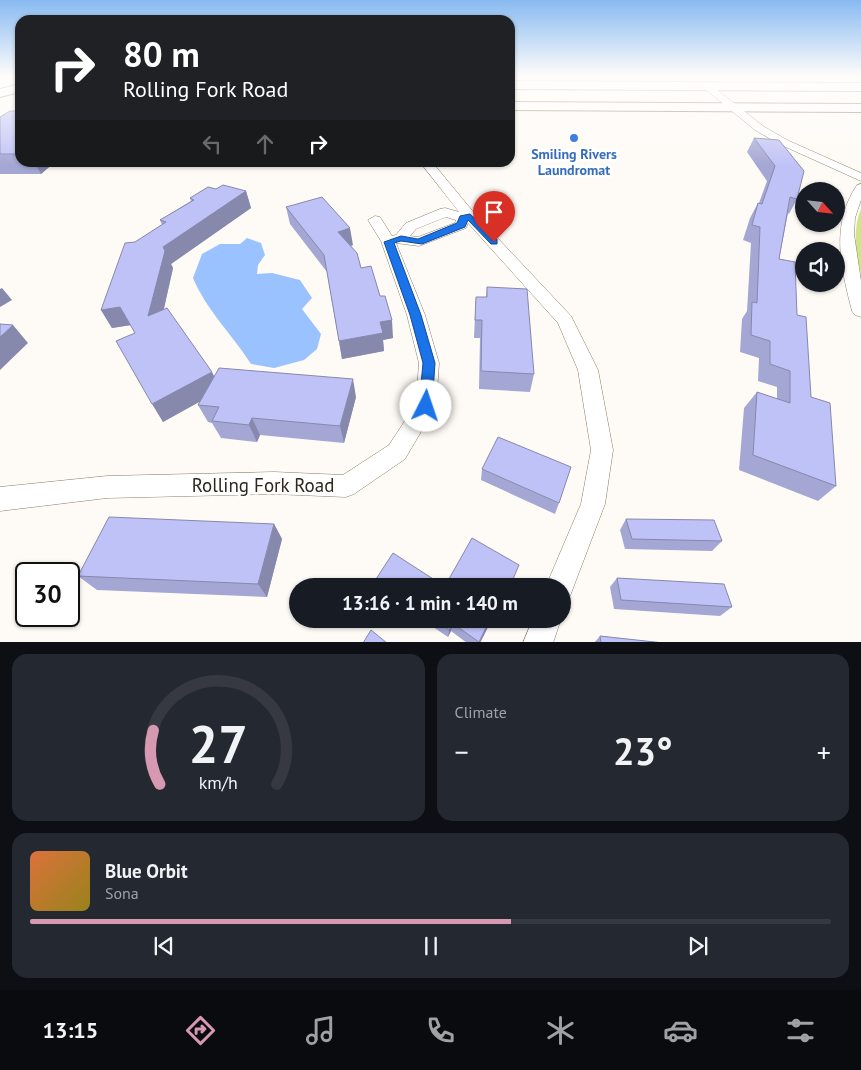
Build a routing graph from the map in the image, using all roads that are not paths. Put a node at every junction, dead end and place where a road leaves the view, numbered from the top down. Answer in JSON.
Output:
{"nodes":[{"id":1,"x":515,"y":106,"type":"edge"},
{"id":2,"x":736,"y":107,"type":"junction"},
{"id":3,"x":861,"y":108,"type":"edge"},
{"id":4,"x":429,"y":167,"type":"edge"},
{"id":5,"x":861,"y":177,"type":"edge"},
{"id":6,"x":861,"y":188,"type":"edge"},
{"id":7,"x":467,"y":217,"type":"junction"},
{"id":8,"x":375,"y":220,"type":"dead end"},
{"id":9,"x":395,"y":240,"type":"junction"},
{"id":10,"x":861,"y":311,"type":"edge"},
{"id":11,"x":0,"y":498,"type":"edge"},
{"id":12,"x":563,"y":578,"type":"edge"},
{"id":13,"x":543,"y":628,"type":"edge"},
{"id":14,"x":538,"y":642,"type":"edge"}],
"edges":[{"from":1,"to":2,"type":"main road"},
{"from":2,"to":3,"type":"main road"},
{"from":2,"to":5,"type":"street"},
{"from":4,"to":7,"type":"street"},
{"from":6,"to":10,"type":"street"},
{"from":7,"to":9,"type":"street"},
{"from":7,"to":12,"type":"street"},
{"from":8,"to":9,"type":"street","name":"Rolling Fork Road"},
{"from":9,"to":11,"type":"street","name":"Rolling Fork Road"},
{"from":13,"to":14,"type":"street"}]}
